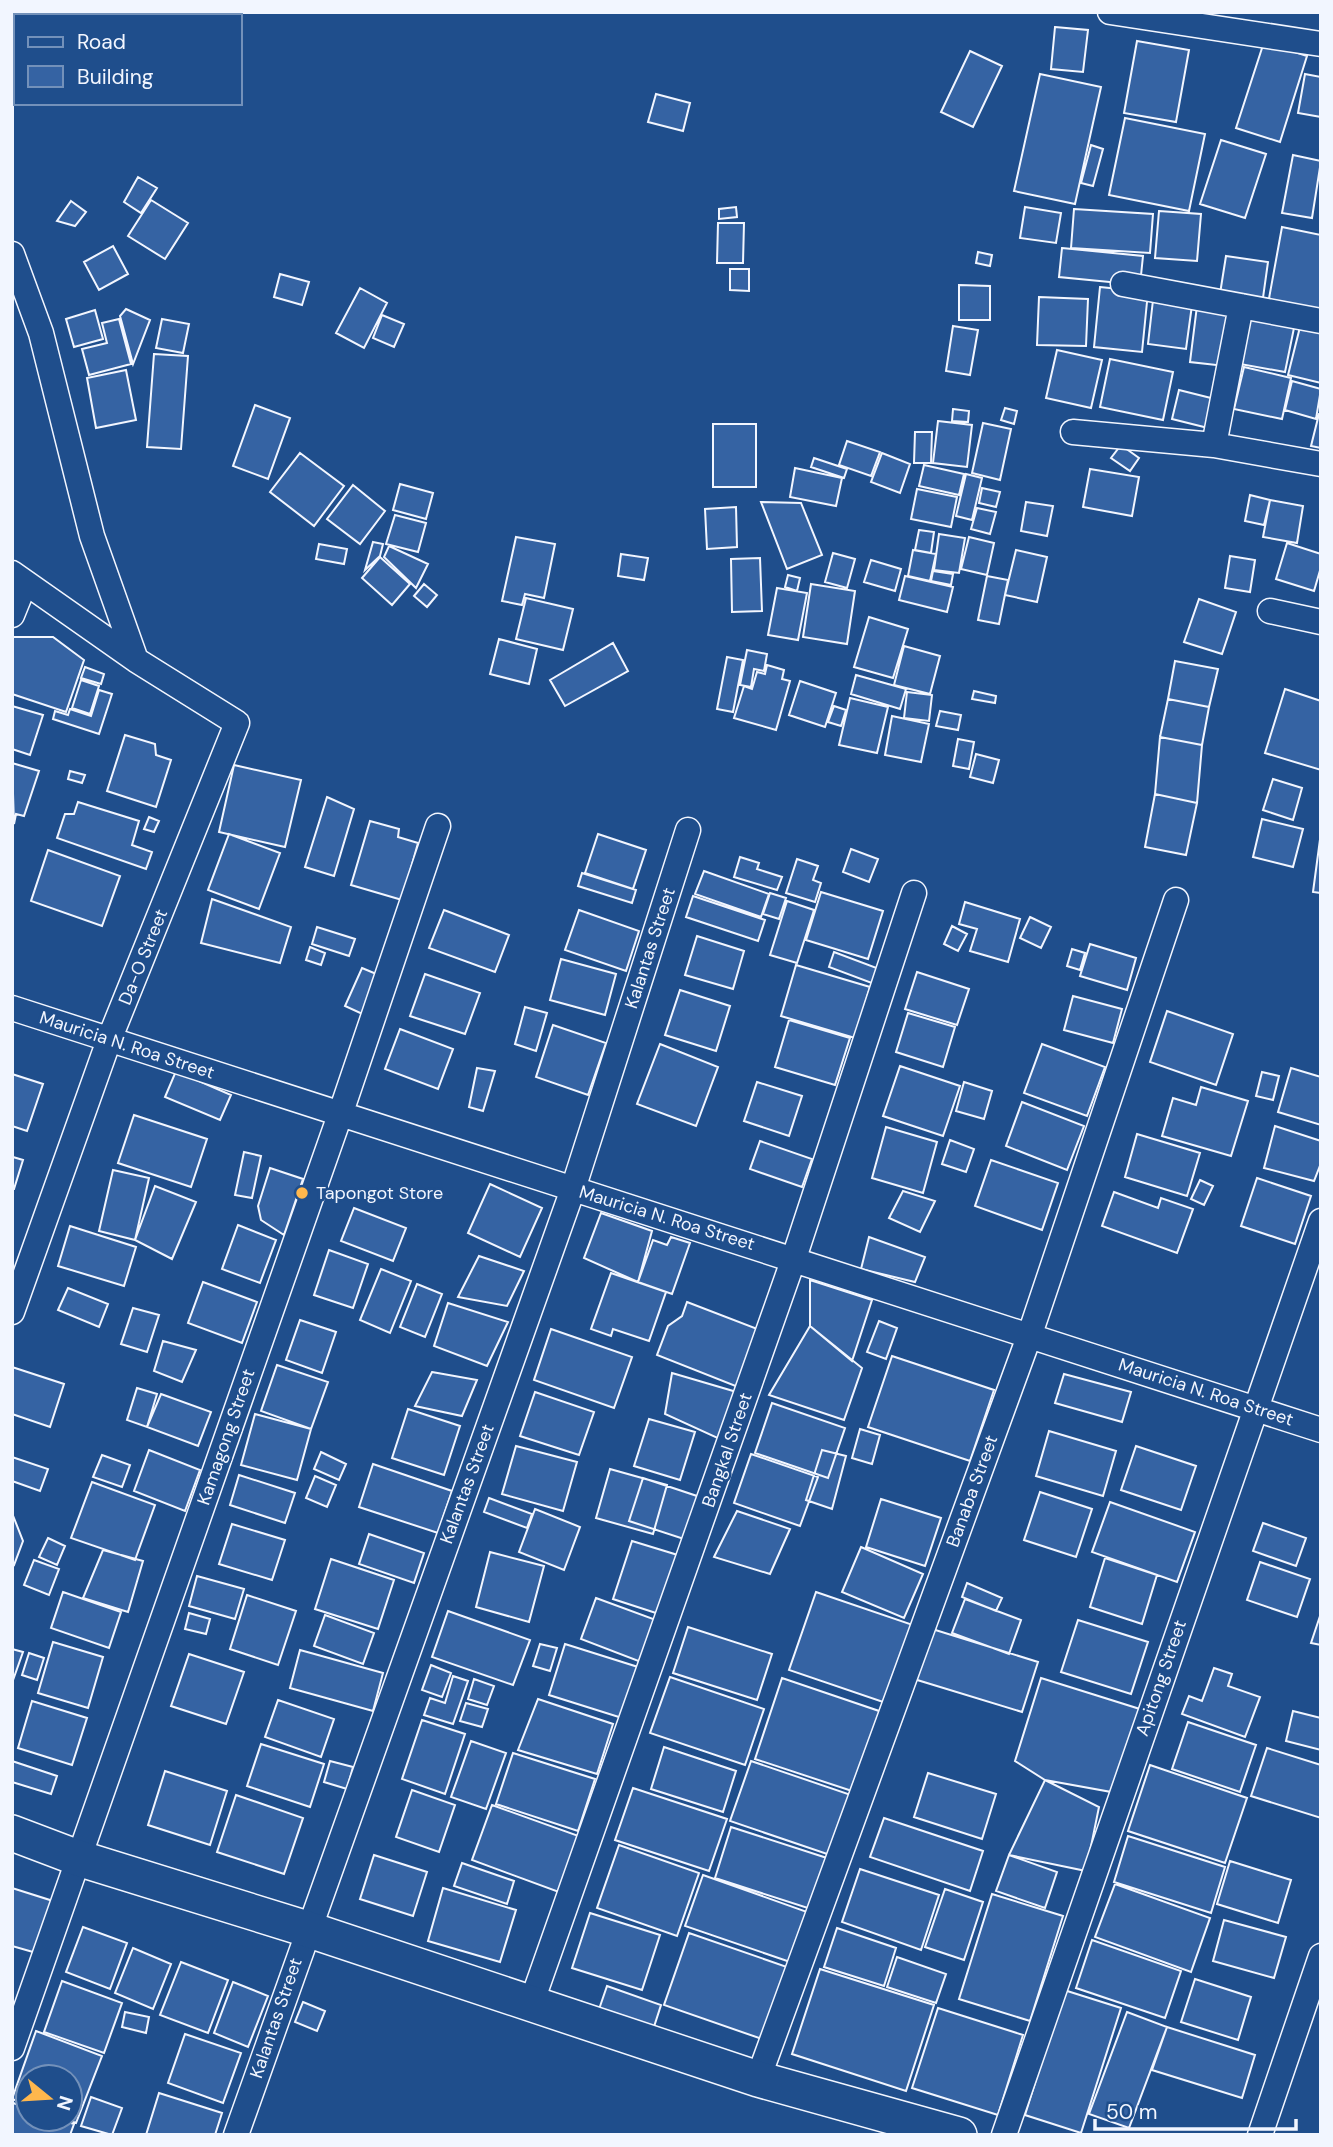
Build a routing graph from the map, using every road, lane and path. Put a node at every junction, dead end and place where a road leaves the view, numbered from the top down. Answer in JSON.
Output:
{"nodes":[{"id":1,"x":1110,"y":12,"type":"edge"},
{"id":2,"x":1321,"y":44,"type":"edge"},
{"id":3,"x":12,"y":254,"type":"edge"},
{"id":4,"x":1124,"y":284,"type":"dead end"},
{"id":5,"x":1241,"y":306,"type":"junction"},
{"id":6,"x":1321,"y":321,"type":"edge"},
{"id":7,"x":1073,"y":432,"type":"dead end"},
{"id":8,"x":1214,"y":445,"type":"junction"},
{"id":9,"x":1321,"y":464,"type":"edge"},
{"id":10,"x":18,"y":578,"type":"edge"},
{"id":11,"x":1270,"y":611,"type":"dead end"},
{"id":12,"x":12,"y":615,"type":"edge"},
{"id":13,"x":1321,"y":622,"type":"edge"},
{"id":14,"x":136,"y":660,"type":"junction"},
{"id":15,"x":438,"y":826,"type":"dead end"},
{"id":16,"x":688,"y":830,"type":"dead end"},
{"id":17,"x":914,"y":893,"type":"dead end"},
{"id":18,"x":1175,"y":900,"type":"dead end"},
{"id":19,"x":12,"y":1008,"type":"edge"},
{"id":20,"x":109,"y":1040,"type":"junction"},
{"id":21,"x":340,"y":1115,"type":"junction"},
{"id":22,"x":573,"y":1189,"type":"junction"},
{"id":23,"x":1321,"y":1221,"type":"edge"},
{"id":24,"x":794,"y":1258,"type":"junction"},
{"id":25,"x":12,"y":1312,"type":"edge"},
{"id":26,"x":1030,"y":1334,"type":"junction"},
{"id":27,"x":1253,"y":1408,"type":"junction"},
{"id":28,"x":1321,"y":1430,"type":"edge"},
{"id":29,"x":12,"y":1833,"type":"edge"},
{"id":30,"x":78,"y":1858,"type":"junction"},
{"id":31,"x":307,"y":1929,"type":"junction"},
{"id":32,"x":1321,"y":1956,"type":"edge"},
{"id":33,"x":531,"y":2004,"type":"junction"},
{"id":34,"x":12,"y":2048,"type":"edge"},
{"id":35,"x":758,"y":2079,"type":"junction"},
{"id":36,"x":236,"y":2135,"type":"edge"},
{"id":37,"x":959,"y":2135,"type":"edge"},
{"id":38,"x":1003,"y":2135,"type":"edge"},
{"id":39,"x":1260,"y":2135,"type":"edge"}],
"edges":[{"from":1,"to":2,"type":"street"},
{"from":3,"to":14,"type":"street"},
{"from":4,"to":5,"type":"street"},
{"from":5,"to":6,"type":"street"},
{"from":5,"to":8,"type":"street"},
{"from":7,"to":8,"type":"street"},
{"from":8,"to":9,"type":"street"},
{"from":10,"to":12,"type":"street"},
{"from":10,"to":14,"type":"street"},
{"from":11,"to":13,"type":"street"},
{"from":14,"to":20,"type":"street","name":"Da-O Street"},
{"from":15,"to":21,"type":"street","name":"Kamagong Street"},
{"from":16,"to":22,"type":"street","name":"Kalantas Street"},
{"from":17,"to":24,"type":"street","name":"Bangkal Street"},
{"from":18,"to":26,"type":"street","name":"Banaba Street"},
{"from":19,"to":20,"type":"street","name":"Mauricia N. Roa Street"},
{"from":20,"to":21,"type":"street","name":"Mauricia N. Roa Street"},
{"from":20,"to":25,"type":"street","name":"Da-O Street"},
{"from":21,"to":22,"type":"street","name":"Mauricia N. Roa Street"},
{"from":21,"to":30,"type":"street","name":"Kamagong Street"},
{"from":22,"to":24,"type":"street","name":"Mauricia N. Roa Street"},
{"from":22,"to":31,"type":"street","name":"Kalantas Street"},
{"from":23,"to":27,"type":"street","name":"Apitong Street"},
{"from":24,"to":26,"type":"street","name":"Mauricia N. Roa Street"},
{"from":24,"to":33,"type":"street","name":"Bangkal Street"},
{"from":26,"to":27,"type":"street","name":"Mauricia N. Roa Street"},
{"from":26,"to":35,"type":"street","name":"Banaba Street"},
{"from":27,"to":28,"type":"street","name":"Mauricia N. Roa Street"},
{"from":27,"to":38,"type":"street","name":"Apitong Street"},
{"from":29,"to":30,"type":"street"},
{"from":30,"to":31,"type":"street"},
{"from":30,"to":34,"type":"street","name":"Kamagong Street"},
{"from":31,"to":33,"type":"street"},
{"from":31,"to":36,"type":"street","name":"Kalantas Street"},
{"from":32,"to":39,"type":"street"},
{"from":33,"to":35,"type":"street"},
{"from":35,"to":37,"type":"street"}]}
